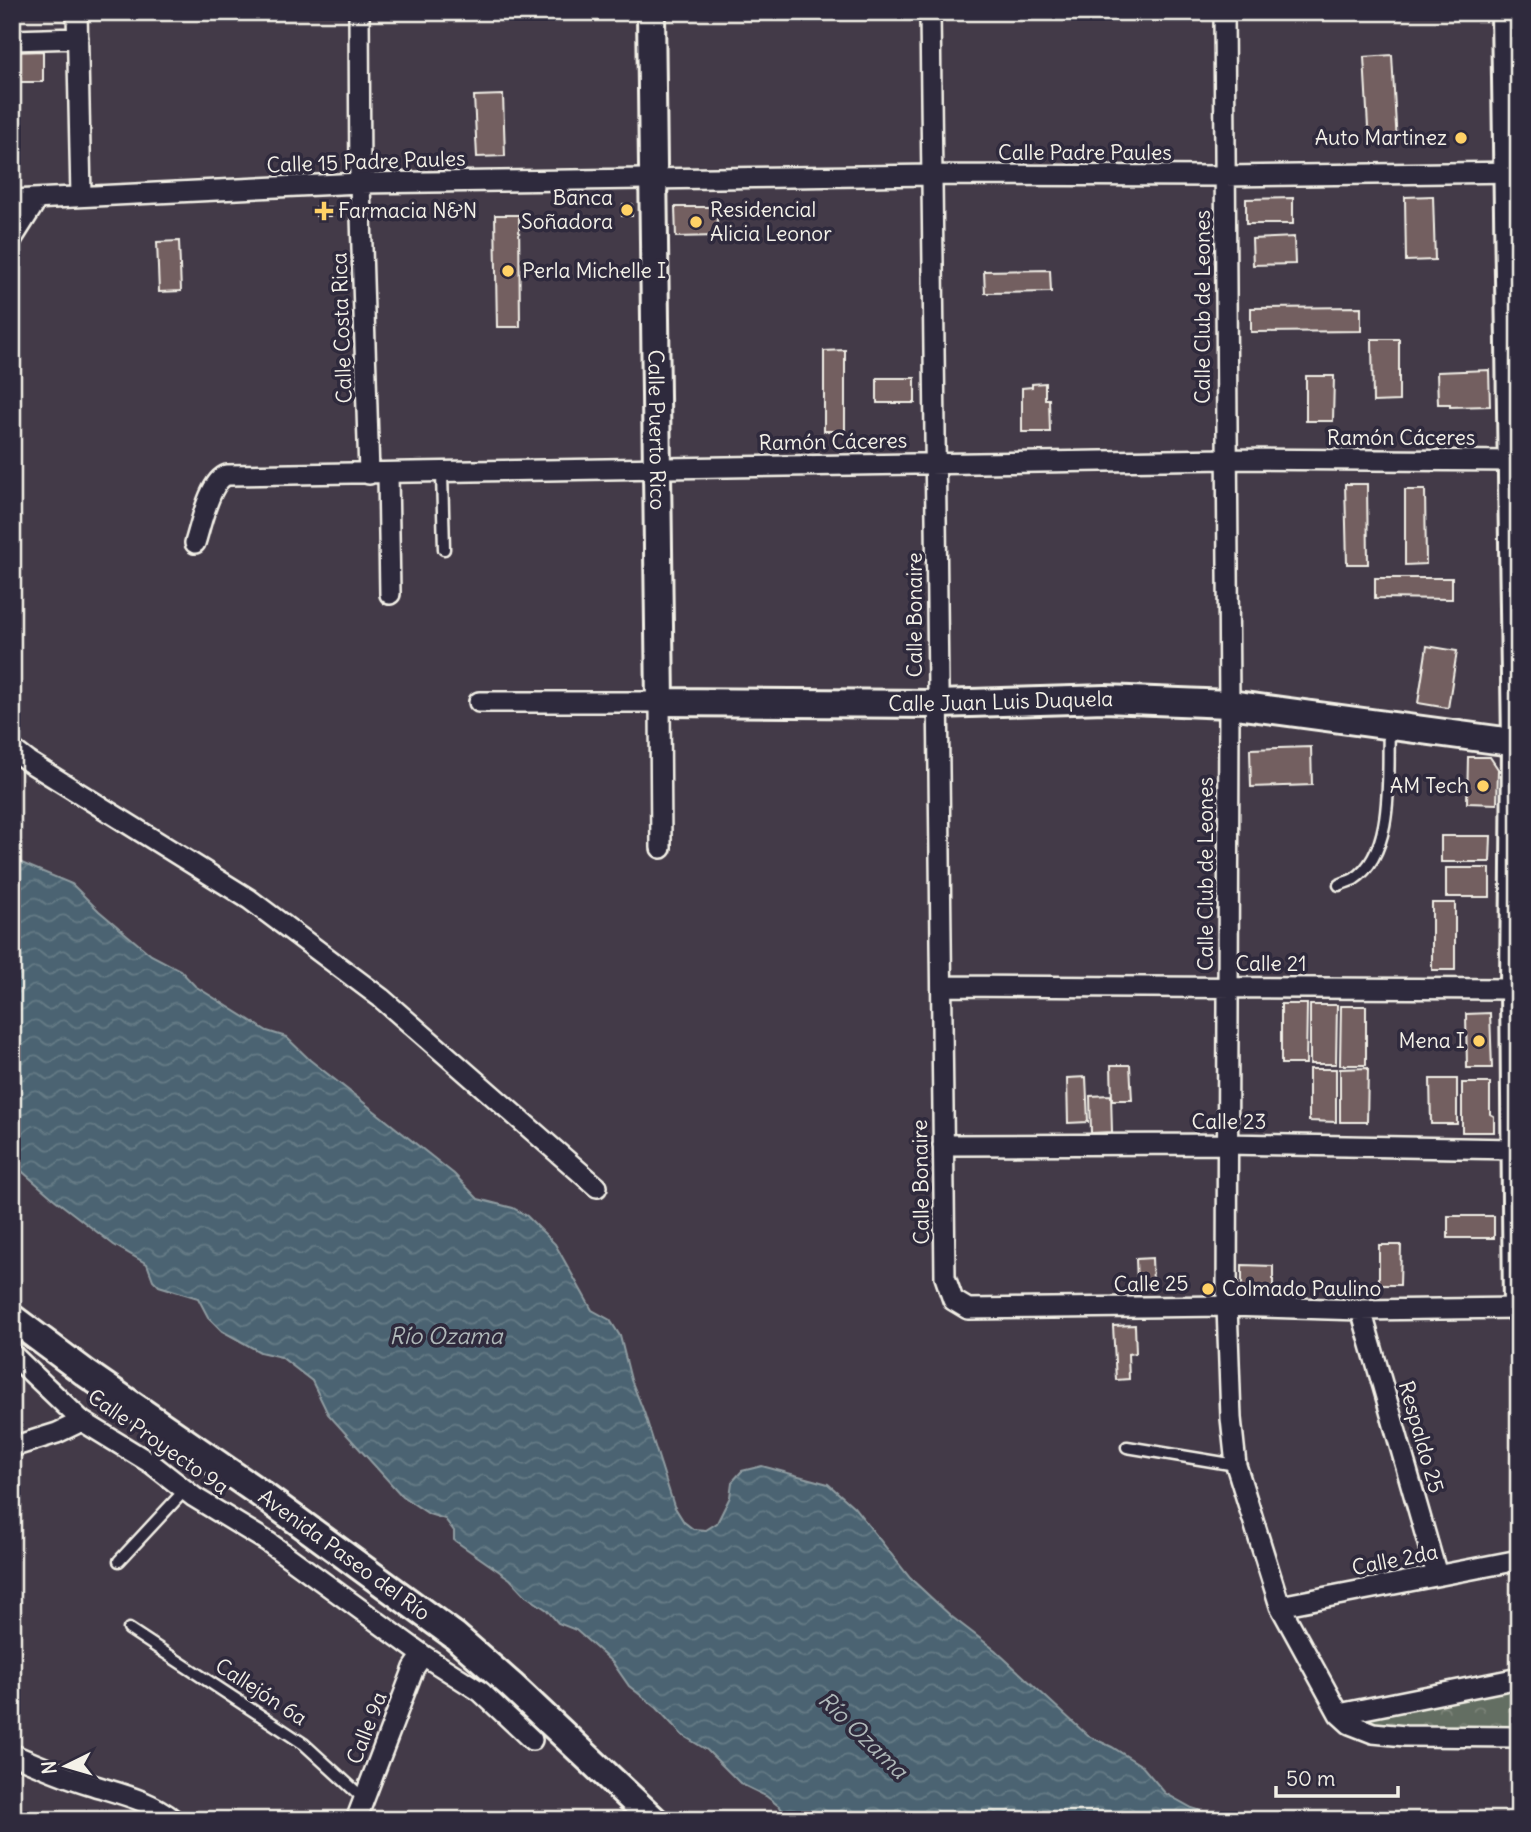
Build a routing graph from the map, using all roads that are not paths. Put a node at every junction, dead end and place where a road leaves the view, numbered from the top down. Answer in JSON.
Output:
{"nodes":[{"id":1,"x":77,"y":12,"type":"edge"},
{"id":2,"x":359,"y":12,"type":"edge"},
{"id":3,"x":651,"y":12,"type":"edge"},
{"id":4,"x":930,"y":12,"type":"edge"},
{"id":5,"x":1224,"y":12,"type":"edge"},
{"id":6,"x":1505,"y":12,"type":"edge"},
{"id":7,"x":78,"y":38,"type":"junction"},
{"id":8,"x":12,"y":40,"type":"edge"},
{"id":9,"x":1513,"y":172,"type":"edge"},
{"id":10,"x":934,"y":175,"type":"junction"},
{"id":11,"x":1225,"y":176,"type":"junction"},
{"id":12,"x":652,"y":179,"type":"junction"},
{"id":13,"x":360,"y":183,"type":"junction"},
{"id":14,"x":81,"y":196,"type":"junction"},
{"id":15,"x":12,"y":200,"type":"edge"},
{"id":16,"x":36,"y":201,"type":"junction"},
{"id":17,"x":12,"y":239,"type":"edge"},
{"id":18,"x":1227,"y":459,"type":"junction"},
{"id":19,"x":1515,"y":461,"type":"edge"},
{"id":20,"x":937,"y":463,"type":"junction"},
{"id":21,"x":655,"y":470,"type":"junction"},
{"id":22,"x":442,"y":473,"type":"junction"},
{"id":23,"x":379,"y":474,"type":"junction"},
{"id":24,"x":195,"y":543,"type":"dead end"},
{"id":25,"x":444,"y":549,"type":"dead end"},
{"id":26,"x":390,"y":594,"type":"dead end"},
{"id":27,"x":1517,"y":695,"type":"edge"},
{"id":28,"x":479,"y":702,"type":"dead end"},
{"id":29,"x":660,"y":702,"type":"junction"},
{"id":30,"x":938,"y":704,"type":"junction"},
{"id":31,"x":1228,"y":704,"type":"junction"},
{"id":32,"x":1389,"y":725,"type":"junction"},
{"id":33,"x":1517,"y":742,"type":"edge"},
{"id":34,"x":12,"y":749,"type":"edge"},
{"id":35,"x":661,"y":848,"type":"dead end"},
{"id":36,"x":1339,"y":885,"type":"dead end"},
{"id":37,"x":943,"y":986,"type":"junction"},
{"id":38,"x":1229,"y":986,"type":"junction"},
{"id":39,"x":1514,"y":989,"type":"junction"},
{"id":40,"x":1226,"y":1144,"type":"junction"},
{"id":41,"x":943,"y":1145,"type":"junction"},
{"id":42,"x":1515,"y":1149,"type":"junction"},
{"id":43,"x":597,"y":1187,"type":"dead end"},
{"id":44,"x":953,"y":1300,"type":"joint"},
{"id":45,"x":1227,"y":1306,"type":"junction"},
{"id":46,"x":1361,"y":1310,"type":"junction"},
{"id":47,"x":1518,"y":1311,"type":"edge"},
{"id":48,"x":12,"y":1318,"type":"edge"},
{"id":49,"x":12,"y":1354,"type":"edge"},
{"id":50,"x":82,"y":1421,"type":"junction"},
{"id":51,"x":12,"y":1447,"type":"edge"},
{"id":52,"x":1127,"y":1447,"type":"dead end"},
{"id":53,"x":1236,"y":1465,"type":"junction"},
{"id":54,"x":185,"y":1490,"type":"junction"},
{"id":55,"x":1519,"y":1560,"type":"edge"},
{"id":56,"x":118,"y":1562,"type":"dead end"},
{"id":57,"x":1437,"y":1575,"type":"junction"},
{"id":58,"x":1280,"y":1606,"type":"junction"},
{"id":59,"x":128,"y":1629,"type":"dead end"},
{"id":60,"x":423,"y":1655,"type":"junction"},
{"id":61,"x":1519,"y":1678,"type":"edge"},
{"id":62,"x":1339,"y":1714,"type":"junction"},
{"id":63,"x":1519,"y":1737,"type":"edge"},
{"id":64,"x":532,"y":1740,"type":"dead end"},
{"id":65,"x":12,"y":1754,"type":"edge"},
{"id":66,"x":364,"y":1799,"type":"junction"},
{"id":67,"x":174,"y":1820,"type":"edge"},
{"id":68,"x":356,"y":1820,"type":"edge"},
{"id":69,"x":654,"y":1820,"type":"edge"}],
"edges":[{"from":1,"to":7,"type":"street"},
{"from":2,"to":13,"type":"street","name":"Calle Costa Rica"},
{"from":3,"to":12,"type":"street","name":"Calle Puerto Rico"},
{"from":4,"to":10,"type":"street","name":"Calle Bonaire"},
{"from":5,"to":11,"type":"street","name":"Calle Club de Leones"},
{"from":6,"to":9,"type":"street"},
{"from":7,"to":8,"type":"street"},
{"from":7,"to":14,"type":"street"},
{"from":9,"to":11,"type":"street","name":"Calle Padre Paules"},
{"from":9,"to":19,"type":"street"},
{"from":10,"to":11,"type":"street","name":"Calle Padre Paules"},
{"from":10,"to":12,"type":"street","name":"Calle Padre Paules"},
{"from":10,"to":20,"type":"street","name":"Calle Bonaire"},
{"from":11,"to":18,"type":"street","name":"Calle Club de Leones"},
{"from":12,"to":13,"type":"street","name":"Calle 15 Padre Paules"},
{"from":12,"to":21,"type":"street","name":"Calle Puerto Rico"},
{"from":13,"to":14,"type":"street","name":"Calle 15 Padre Paules"},
{"from":13,"to":23,"type":"street","name":"Calle Costa Rica"},
{"from":14,"to":16,"type":"street","name":"Calle 15 Padre Paules"},
{"from":15,"to":16,"type":"street","name":"Calle 15 Padre Paules"},
{"from":16,"to":17,"type":"street"},
{"from":18,"to":19,"type":"street","name":"Ramón Cáceres"},
{"from":18,"to":20,"type":"street","name":"Ramón Cáceres"},
{"from":18,"to":31,"type":"street","name":"Calle Club de Leones"},
{"from":19,"to":27,"type":"street"},
{"from":20,"to":21,"type":"street","name":"Ramón Cáceres"},
{"from":20,"to":30,"type":"street","name":"Calle Bonaire"},
{"from":21,"to":22,"type":"street","name":"Ramón Cáceres"},
{"from":21,"to":29,"type":"street","name":"Calle Puerto Rico"},
{"from":22,"to":23,"type":"street","name":"Ramón Cáceres"},
{"from":22,"to":25,"type":"lane"},
{"from":23,"to":24,"type":"street","name":"Ramón Cáceres"},
{"from":23,"to":26,"type":"street","name":"Calle Costa Rica"},
{"from":27,"to":33,"type":"street"},
{"from":28,"to":29,"type":"street","name":"Calle Juan Luis Duquela"},
{"from":29,"to":30,"type":"street","name":"Calle Juan Luis Duquela"},
{"from":29,"to":35,"type":"street","name":"Calle Puerto Rico"},
{"from":30,"to":31,"type":"street","name":"Calle Juan Luis Duquela"},
{"from":30,"to":37,"type":"street","name":"Calle Bonaire"},
{"from":31,"to":32,"type":"street","name":"Calle Juan Luis Duquela"},
{"from":31,"to":38,"type":"street","name":"Calle Club de Leones"},
{"from":32,"to":33,"type":"street","name":"Calle Juan Luis Duquela"},
{"from":32,"to":36,"type":"lane"},
{"from":33,"to":39,"type":"street"},
{"from":34,"to":43,"type":"street"},
{"from":37,"to":38,"type":"street","name":"Calle 21"},
{"from":37,"to":41,"type":"street","name":"Calle Bonaire"},
{"from":38,"to":39,"type":"street","name":"Calle 21"},
{"from":38,"to":40,"type":"street","name":"Calle Club de Leones"},
{"from":39,"to":42,"type":"street"},
{"from":40,"to":41,"type":"street","name":"Calle 23"},
{"from":40,"to":42,"type":"street","name":"Calle 23"},
{"from":40,"to":45,"type":"street","name":"Calle Club de Leones"},
{"from":41,"to":44,"type":"street","name":"Calle Bonaire"},
{"from":42,"to":47,"type":"street"},
{"from":44,"to":45,"type":"street","name":"Calle 25"},
{"from":45,"to":46,"type":"street","name":"Calle 25"},
{"from":45,"to":53,"type":"street","name":"Calle Club de Leones"},
{"from":46,"to":47,"type":"street","name":"Calle 25"},
{"from":46,"to":57,"type":"street","name":"Respaldo 25"},
{"from":48,"to":69,"type":"street","name":"Avenida Paseo del Río"},
{"from":49,"to":50,"type":"street","name":"Calle Proyecto 9a"},
{"from":50,"to":51,"type":"street"},
{"from":50,"to":54,"type":"street","name":"Calle Proyecto 9a"},
{"from":52,"to":53,"type":"lane"},
{"from":53,"to":58,"type":"street","name":"Calle Club de Leones"},
{"from":54,"to":56,"type":"lane"},
{"from":54,"to":60,"type":"street","name":"Calle Proyecto 9a"},
{"from":55,"to":57,"type":"street","name":"Calle 2da"},
{"from":57,"to":58,"type":"street","name":"Calle 2da"},
{"from":58,"to":62,"type":"street","name":"Calle Club de Leones"},
{"from":59,"to":66,"type":"lane","name":"Callejón 6a"},
{"from":60,"to":64,"type":"street","name":"Calle Proyecto 9a"},
{"from":60,"to":66,"type":"street","name":"Calle 9a"},
{"from":61,"to":62,"type":"street"},
{"from":62,"to":63,"type":"street"},
{"from":65,"to":67,"type":"street"},
{"from":66,"to":68,"type":"street","name":"Calle 9a"}]}
